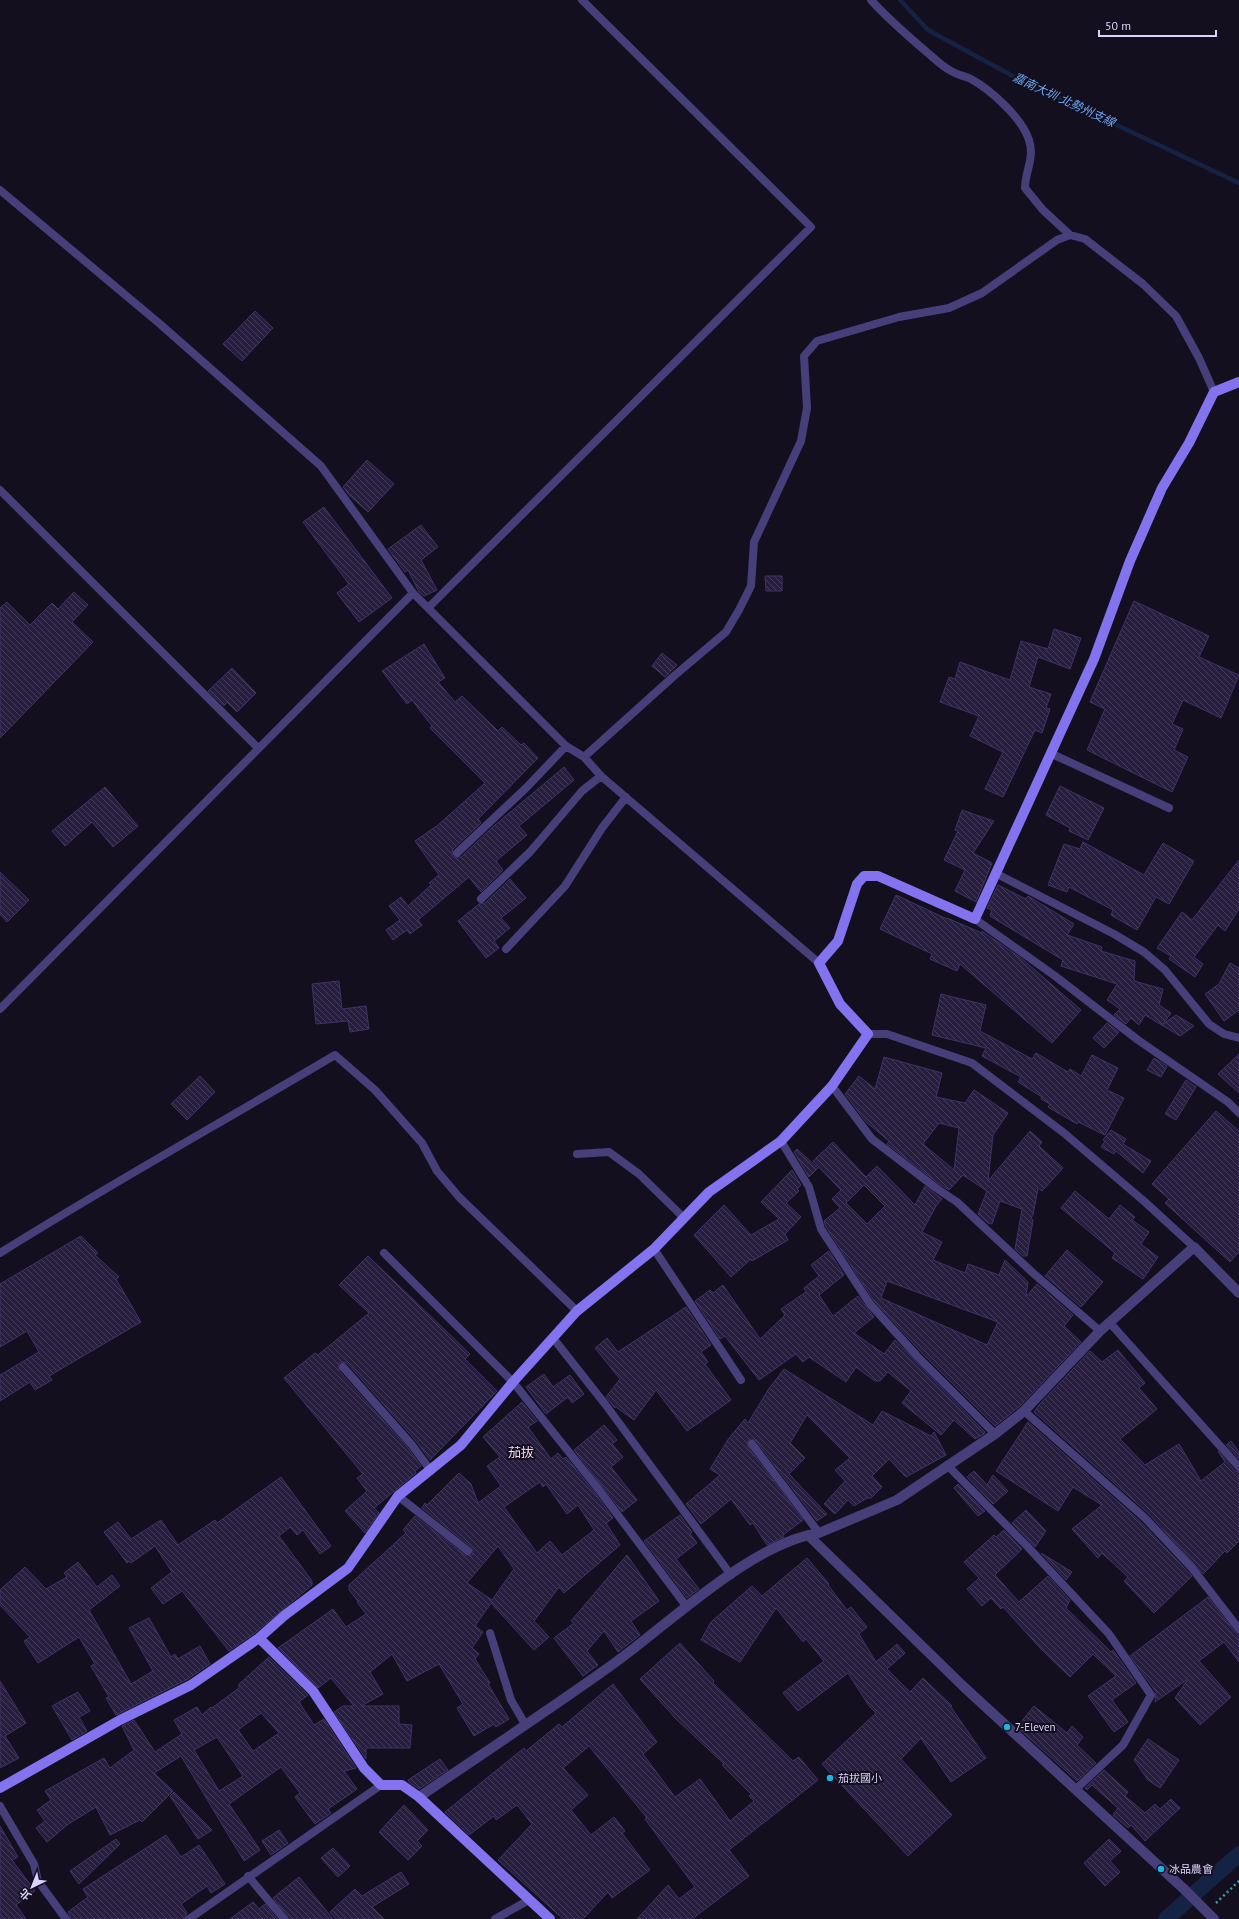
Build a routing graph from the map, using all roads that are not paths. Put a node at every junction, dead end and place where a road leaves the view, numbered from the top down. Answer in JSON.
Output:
{"nodes":[{"id":1,"x":582,"y":0,"type":"edge"},
{"id":2,"x":871,"y":0,"type":"edge"},
{"id":3,"x":0,"y":190,"type":"edge"},
{"id":4,"x":1070,"y":235,"type":"junction"},
{"id":5,"x":1239,"y":382,"type":"edge"},
{"id":6,"x":1214,"y":392,"type":"junction"},
{"id":7,"x":0,"y":490,"type":"edge"},
{"id":8,"x":413,"y":593,"type":"junction"},
{"id":9,"x":429,"y":606,"type":"junction"},
{"id":10,"x":566,"y":746,"type":"junction"},
{"id":11,"x":258,"y":748,"type":"junction"},
{"id":12,"x":1052,"y":754,"type":"junction"},
{"id":13,"x":584,"y":757,"type":"junction"},
{"id":14,"x":601,"y":776,"type":"junction"},
{"id":15,"x":626,"y":797,"type":"junction"},
{"id":16,"x":1169,"y":808,"type":"dead end"},
{"id":17,"x":457,"y":853,"type":"dead end"},
{"id":18,"x":997,"y":874,"type":"junction"},
{"id":19,"x":481,"y":899,"type":"dead end"},
{"id":20,"x":975,"y":920,"type":"junction"},
{"id":21,"x":506,"y":949,"type":"dead end"},
{"id":22,"x":819,"y":963,"type":"junction"},
{"id":23,"x":0,"y":1009,"type":"edge"},
{"id":24,"x":868,"y":1034,"type":"junction"},
{"id":25,"x":1239,"y":1038,"type":"edge"},
{"id":26,"x":832,"y":1086,"type":"junction"},
{"id":27,"x":1239,"y":1113,"type":"edge"},
{"id":28,"x":781,"y":1141,"type":"junction"},
{"id":29,"x":577,"y":1154,"type":"dead end"},
{"id":30,"x":684,"y":1218,"type":"junction"},
{"id":31,"x":1194,"y":1247,"type":"junction"},
{"id":32,"x":654,"y":1249,"type":"junction"},
{"id":33,"x":0,"y":1253,"type":"edge"},
{"id":34,"x":384,"y":1253,"type":"dead end"},
{"id":35,"x":1239,"y":1293,"type":"edge"},
{"id":36,"x":577,"y":1311,"type":"junction"},
{"id":37,"x":1110,"y":1323,"type":"junction"},
{"id":38,"x":1100,"y":1331,"type":"junction"},
{"id":39,"x":553,"y":1338,"type":"junction"},
{"id":40,"x":343,"y":1367,"type":"dead end"},
{"id":41,"x":741,"y":1380,"type":"dead end"},
{"id":42,"x":513,"y":1382,"type":"junction"},
{"id":43,"x":1024,"y":1411,"type":"junction"},
{"id":44,"x":995,"y":1434,"type":"junction"},
{"id":45,"x":752,"y":1444,"type":"dead end"},
{"id":46,"x":947,"y":1465,"type":"junction"},
{"id":47,"x":1239,"y":1467,"type":"edge"},
{"id":48,"x":431,"y":1471,"type":"junction"},
{"id":49,"x":398,"y":1496,"type":"junction"},
{"id":50,"x":819,"y":1533,"type":"junction"},
{"id":51,"x":808,"y":1535,"type":"junction"},
{"id":52,"x":468,"y":1551,"type":"dead end"},
{"id":53,"x":731,"y":1575,"type":"junction"},
{"id":54,"x":687,"y":1606,"type":"junction"},
{"id":55,"x":1239,"y":1629,"type":"edge"},
{"id":56,"x":490,"y":1633,"type":"dead end"},
{"id":57,"x":260,"y":1638,"type":"junction"},
{"id":58,"x":525,"y":1724,"type":"junction"},
{"id":59,"x":381,"y":1784,"type":"junction"},
{"id":60,"x":0,"y":1788,"type":"edge"},
{"id":61,"x":1076,"y":1789,"type":"junction"},
{"id":62,"x":419,"y":1797,"type":"junction"},
{"id":63,"x":0,"y":1806,"type":"edge"},
{"id":64,"x":248,"y":1876,"type":"junction"},
{"id":65,"x":529,"y":1900,"type":"junction"},
{"id":66,"x":66,"y":1919,"type":"edge"},
{"id":67,"x":189,"y":1919,"type":"edge"},
{"id":68,"x":284,"y":1919,"type":"edge"},
{"id":69,"x":494,"y":1919,"type":"edge"},
{"id":70,"x":550,"y":1919,"type":"edge"},
{"id":71,"x":1214,"y":1919,"type":"edge"}],
"edges":[{"from":1,"to":9,"type":"lane"},
{"from":2,"to":4,"type":"lane"},
{"from":3,"to":8,"type":"lane"},
{"from":4,"to":6,"type":"lane"},
{"from":4,"to":13,"type":"lane"},
{"from":5,"to":6,"type":"street"},
{"from":6,"to":12,"type":"street"},
{"from":7,"to":11,"type":"lane"},
{"from":8,"to":9,"type":"lane"},
{"from":8,"to":11,"type":"lane"},
{"from":9,"to":10,"type":"lane"},
{"from":10,"to":13,"type":"lane"},
{"from":10,"to":17,"type":"lane"},
{"from":11,"to":23,"type":"lane"},
{"from":12,"to":16,"type":"lane"},
{"from":12,"to":18,"type":"street"},
{"from":13,"to":14,"type":"lane"},
{"from":14,"to":15,"type":"lane"},
{"from":14,"to":19,"type":"lane"},
{"from":15,"to":21,"type":"lane"},
{"from":15,"to":22,"type":"lane"},
{"from":18,"to":20,"type":"street"},
{"from":18,"to":25,"type":"lane"},
{"from":20,"to":22,"type":"street"},
{"from":20,"to":27,"type":"lane"},
{"from":22,"to":24,"type":"street"},
{"from":24,"to":26,"type":"street"},
{"from":24,"to":31,"type":"lane"},
{"from":26,"to":28,"type":"street"},
{"from":26,"to":38,"type":"lane"},
{"from":28,"to":30,"type":"street"},
{"from":28,"to":44,"type":"lane"},
{"from":29,"to":30,"type":"lane"},
{"from":30,"to":32,"type":"street"},
{"from":31,"to":35,"type":"street"},
{"from":31,"to":37,"type":"street"},
{"from":32,"to":36,"type":"street"},
{"from":32,"to":41,"type":"lane"},
{"from":33,"to":36,"type":"lane"},
{"from":34,"to":42,"type":"lane"},
{"from":36,"to":39,"type":"street"},
{"from":37,"to":38,"type":"street"},
{"from":37,"to":47,"type":"lane"},
{"from":38,"to":43,"type":"street"},
{"from":39,"to":42,"type":"street"},
{"from":39,"to":53,"type":"lane"},
{"from":40,"to":48,"type":"lane"},
{"from":42,"to":48,"type":"street"},
{"from":42,"to":54,"type":"lane"},
{"from":43,"to":44,"type":"street"},
{"from":43,"to":55,"type":"lane"},
{"from":44,"to":46,"type":"street"},
{"from":45,"to":50,"type":"lane"},
{"from":46,"to":50,"type":"street"},
{"from":46,"to":61,"type":"lane"},
{"from":48,"to":49,"type":"street"},
{"from":49,"to":52,"type":"lane"},
{"from":49,"to":57,"type":"street"},
{"from":50,"to":51,"type":"street"},
{"from":51,"to":53,"type":"street"},
{"from":51,"to":61,"type":"street"},
{"from":53,"to":54,"type":"street"},
{"from":54,"to":58,"type":"street"},
{"from":56,"to":58,"type":"lane"},
{"from":57,"to":59,"type":"street"},
{"from":57,"to":60,"type":"street"},
{"from":58,"to":62,"type":"street"},
{"from":59,"to":62,"type":"street"},
{"from":59,"to":64,"type":"lane"},
{"from":61,"to":71,"type":"street","bridge":true},
{"from":62,"to":65,"type":"street"},
{"from":63,"to":66,"type":"lane"},
{"from":64,"to":67,"type":"lane"},
{"from":64,"to":68,"type":"lane"},
{"from":65,"to":69,"type":"lane"},
{"from":65,"to":70,"type":"street"}]}
